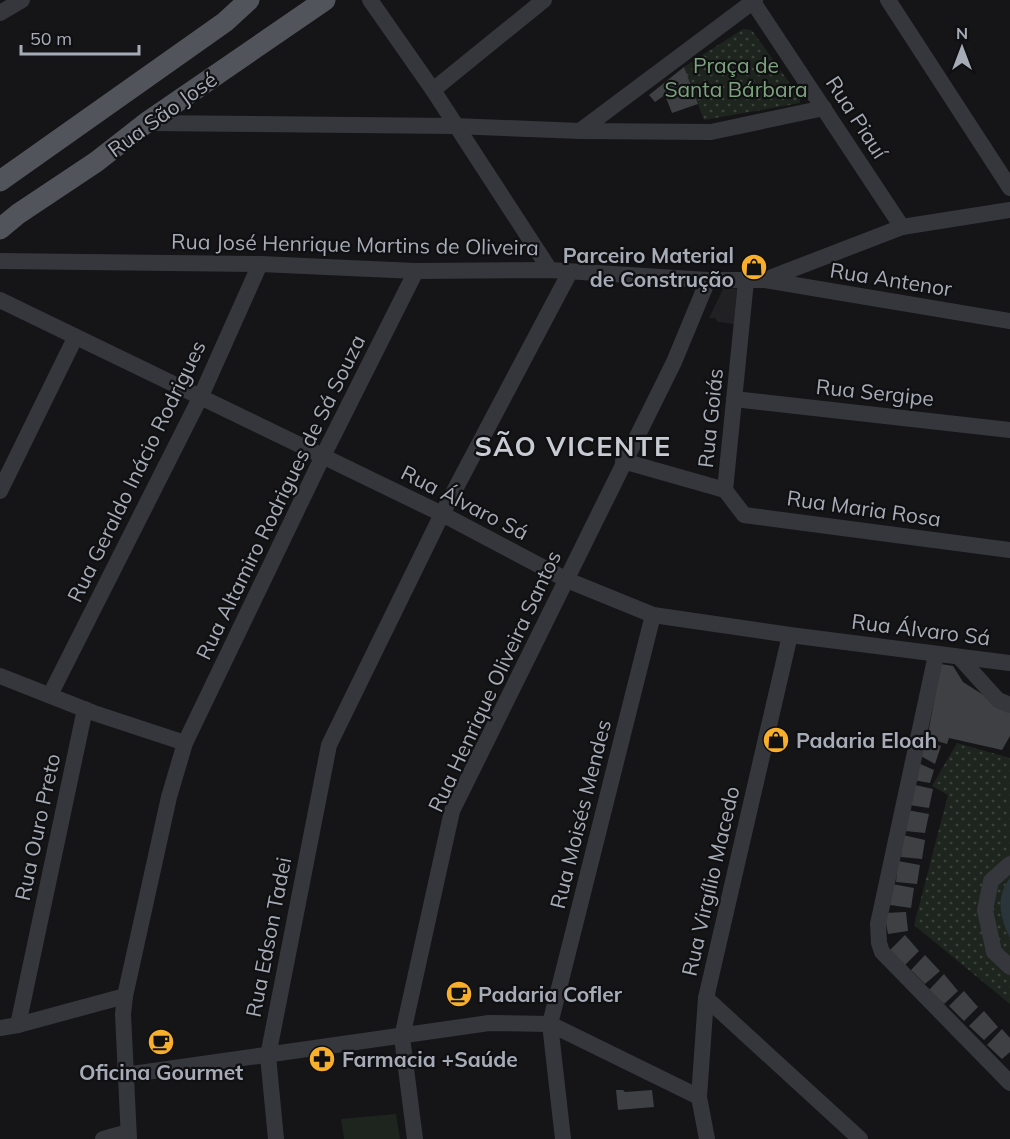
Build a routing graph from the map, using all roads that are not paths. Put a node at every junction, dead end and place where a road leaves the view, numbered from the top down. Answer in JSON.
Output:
{"nodes":[{"id":1,"x":22,"y":0,"type":"edge"},
{"id":2,"x":249,"y":0,"type":"edge"},
{"id":3,"x":325,"y":0,"type":"edge"},
{"id":4,"x":370,"y":0,"type":"edge"},
{"id":5,"x":544,"y":0,"type":"edge"},
{"id":6,"x":888,"y":0,"type":"edge"},
{"id":7,"x":754,"y":1,"type":"edge"},
{"id":8,"x":0,"y":14,"type":"edge"},
{"id":9,"x":433,"y":90,"type":"junction"},
{"id":10,"x":824,"y":108,"type":"junction"},
{"id":11,"x":146,"y":123,"type":"junction"},
{"id":12,"x":455,"y":126,"type":"junction"},
{"id":13,"x":580,"y":131,"type":"junction"},
{"id":14,"x":0,"y":181,"type":"edge"},
{"id":15,"x":1010,"y":188,"type":"edge"},
{"id":16,"x":1010,"y":210,"type":"edge"},
{"id":17,"x":902,"y":227,"type":"junction"},
{"id":18,"x":0,"y":229,"type":"edge"},
{"id":19,"x":0,"y":261,"type":"edge"},
{"id":20,"x":260,"y":264,"type":"junction"},
{"id":21,"x":550,"y":270,"type":"junction"},
{"id":22,"x":416,"y":271,"type":"junction"},
{"id":23,"x":570,"y":272,"type":"junction"},
{"id":24,"x":708,"y":280,"type":"junction"},
{"id":25,"x":765,"y":280,"type":"junction"},
{"id":26,"x":746,"y":281,"type":"junction"},
{"id":27,"x":0,"y":300,"type":"edge"},
{"id":28,"x":1010,"y":321,"type":"edge"},
{"id":29,"x":75,"y":338,"type":"junction"},
{"id":30,"x":201,"y":396,"type":"junction"},
{"id":31,"x":734,"y":399,"type":"junction"},
{"id":32,"x":1010,"y":430,"type":"edge"},
{"id":33,"x":322,"y":458,"type":"junction"},
{"id":34,"x":623,"y":461,"type":"junction"},
{"id":35,"x":725,"y":490,"type":"junction"},
{"id":36,"x":0,"y":491,"type":"edge"},
{"id":37,"x":442,"y":514,"type":"junction"},
{"id":38,"x":1010,"y":550,"type":"edge"},
{"id":39,"x":567,"y":580,"type":"junction"},
{"id":40,"x":653,"y":615,"type":"junction"},
{"id":41,"x":790,"y":635,"type":"junction"},
{"id":42,"x":936,"y":655,"type":"junction"},
{"id":43,"x":959,"y":657,"type":"junction"},
{"id":44,"x":1010,"y":663,"type":"edge"},
{"id":45,"x":0,"y":676,"type":"edge"},
{"id":46,"x":50,"y":695,"type":"junction"},
{"id":47,"x":1010,"y":705,"type":"edge"},
{"id":48,"x":85,"y":709,"type":"junction"},
{"id":49,"x":185,"y":742,"type":"junction"},
{"id":50,"x":1010,"y":864,"type":"edge"},
{"id":51,"x":1010,"y":967,"type":"edge"},
{"id":52,"x":125,"y":996,"type":"junction"},
{"id":53,"x":706,"y":998,"type":"junction"},
{"id":54,"x":550,"y":1024,"type":"junction"},
{"id":55,"x":18,"y":1025,"type":"junction"},
{"id":56,"x":0,"y":1028,"type":"edge"},
{"id":57,"x":402,"y":1036,"type":"junction"},
{"id":58,"x":268,"y":1056,"type":"junction"},
{"id":59,"x":125,"y":1075,"type":"junction"},
{"id":60,"x":1010,"y":1083,"type":"edge"},
{"id":61,"x":699,"y":1097,"type":"junction"},
{"id":62,"x":129,"y":1135,"type":"edge"},
{"id":63,"x":103,"y":1139,"type":"edge"},
{"id":64,"x":276,"y":1139,"type":"edge"},
{"id":65,"x":415,"y":1139,"type":"edge"},
{"id":66,"x":563,"y":1139,"type":"edge"},
{"id":67,"x":707,"y":1139,"type":"edge"},
{"id":68,"x":861,"y":1139,"type":"edge"}],
"edges":[{"from":1,"to":8,"type":"street"},
{"from":2,"to":14,"type":"main road","name":"Rua São José"},
{"from":3,"to":11,"type":"main road","name":"Rua São José"},
{"from":4,"to":9,"type":"street"},
{"from":5,"to":9,"type":"street"},
{"from":6,"to":15,"type":"street"},
{"from":7,"to":10,"type":"street","name":"Rua Piauí"},
{"from":7,"to":13,"type":"street"},
{"from":9,"to":12,"type":"street"},
{"from":10,"to":13,"type":"street"},
{"from":10,"to":17,"type":"street","name":"Rua Piauí"},
{"from":11,"to":12,"type":"street"},
{"from":11,"to":18,"type":"main road","name":"Rua São José"},
{"from":12,"to":13,"type":"street"},
{"from":12,"to":21,"type":"street"},
{"from":16,"to":17,"type":"street"},
{"from":17,"to":25,"type":"street"},
{"from":19,"to":20,"type":"street","name":"Rua José Henrique Martins de Oliveira"},
{"from":20,"to":22,"type":"street","name":"Rua José Henrique Martins de Oliveira"},
{"from":20,"to":30,"type":"street","name":"Rua Geraldo Inácio Rodrigues"},
{"from":21,"to":22,"type":"street","name":"Rua José Henrique Martins de Oliveira"},
{"from":21,"to":23,"type":"street","name":"Rua José Henrique Martins de Oliveira"},
{"from":22,"to":33,"type":"street","name":"Rua Altamiro Rodrigues de Sá Souza"},
{"from":23,"to":24,"type":"street","name":"Rua José Henrique Martins de Oliveira"},
{"from":23,"to":37,"type":"street","name":"Rua Edson Tadei"},
{"from":24,"to":26,"type":"street"},
{"from":24,"to":34,"type":"street","name":"Rua Henrique Oliveira Santos"},
{"from":25,"to":26,"type":"street"},
{"from":25,"to":28,"type":"street","name":"Rua Antenor"},
{"from":26,"to":31,"type":"street","name":"Rua Goiás"},
{"from":27,"to":29,"type":"street","name":"Rua Álvaro Sá"},
{"from":29,"to":30,"type":"street","name":"Rua Álvaro Sá"},
{"from":29,"to":36,"type":"street"},
{"from":30,"to":33,"type":"street","name":"Rua Álvaro Sá"},
{"from":30,"to":46,"type":"street","name":"Rua Geraldo Inácio Rodrigues"},
{"from":31,"to":32,"type":"street","name":"Rua Sergipe"},
{"from":31,"to":35,"type":"street","name":"Rua Goiás"},
{"from":33,"to":37,"type":"street","name":"Rua Álvaro Sá"},
{"from":33,"to":49,"type":"street","name":"Rua Altamiro Rodrigues de Sá Souza"},
{"from":34,"to":35,"type":"street","name":"Rua Goiás"},
{"from":34,"to":39,"type":"street","name":"Rua Henrique Oliveira Santos"},
{"from":35,"to":38,"type":"street","name":"Rua Maria Rosa"},
{"from":37,"to":39,"type":"street","name":"Rua Álvaro Sá"},
{"from":37,"to":58,"type":"street","name":"Rua Edson Tadei"},
{"from":39,"to":40,"type":"street","name":"Rua Álvaro Sá"},
{"from":39,"to":57,"type":"street","name":"Rua Henrique Oliveira Santos"},
{"from":40,"to":41,"type":"street","name":"Rua Álvaro Sá"},
{"from":40,"to":54,"type":"street","name":"Rua Moisés Mendes"},
{"from":41,"to":42,"type":"street","name":"Rua Álvaro Sá"},
{"from":41,"to":53,"type":"street","name":"Rua Virgílio Macedo"},
{"from":42,"to":43,"type":"street","name":"Rua Álvaro Sá"},
{"from":42,"to":60,"type":"street"},
{"from":43,"to":44,"type":"street","name":"Rua Álvaro Sá"},
{"from":43,"to":47,"type":"street"},
{"from":45,"to":46,"type":"street"},
{"from":46,"to":48,"type":"street"},
{"from":48,"to":49,"type":"street"},
{"from":48,"to":55,"type":"street","name":"Rua Ouro Preto"},
{"from":49,"to":52,"type":"street","name":"Rua Altamiro Rodrigues de Sá Souza"},
{"from":50,"to":51,"type":"street"},
{"from":52,"to":55,"type":"street"},
{"from":52,"to":59,"type":"street","name":"Rua Altamiro Rodrigues de Sá Souza"},
{"from":53,"to":61,"type":"street","name":"Rua Virgílio Macedo"},
{"from":53,"to":68,"type":"street"},
{"from":54,"to":57,"type":"street"},
{"from":54,"to":61,"type":"street"},
{"from":54,"to":66,"type":"street"},
{"from":55,"to":56,"type":"street"},
{"from":57,"to":58,"type":"street"},
{"from":57,"to":65,"type":"street","name":"Rua Henrique Oliveira Santos"},
{"from":58,"to":59,"type":"street"},
{"from":58,"to":64,"type":"street","name":"Rua Edson Tadei"},
{"from":59,"to":62,"type":"street","name":"Rua Altamiro Rodrigues de Sá Souza"},
{"from":61,"to":67,"type":"street","name":"Rua Virgílio Macedo"},
{"from":62,"to":63,"type":"street"}]}
